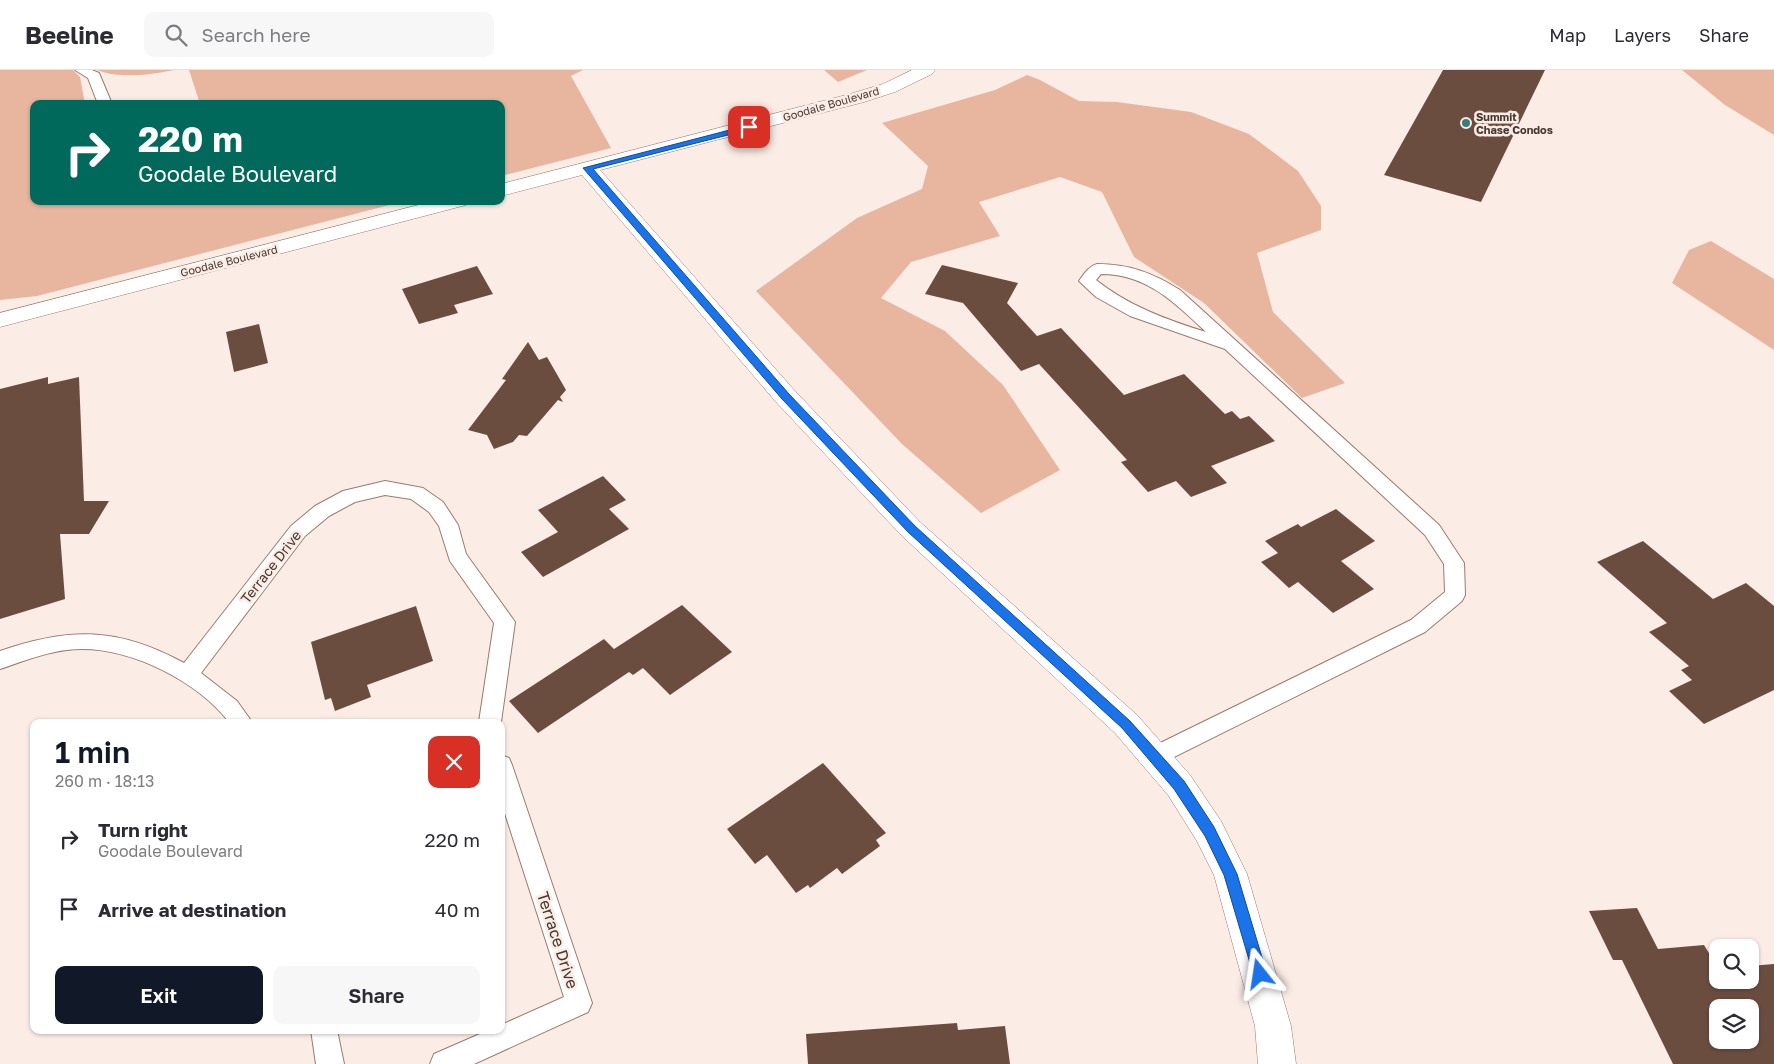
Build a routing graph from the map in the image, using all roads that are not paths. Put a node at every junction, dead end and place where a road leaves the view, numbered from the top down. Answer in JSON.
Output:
{"nodes":[{"id":1,"x":81,"y":70,"type":"edge"},
{"id":2,"x":926,"y":70,"type":"edge"},
{"id":3,"x":103,"y":100,"type":"edge"},
{"id":4,"x":587,"y":168,"type":"junction"},
{"id":5,"x":505,"y":189,"type":"edge"},
{"id":6,"x":444,"y":205,"type":"edge"},
{"id":7,"x":0,"y":320,"type":"edge"},
{"id":8,"x":1230,"y":346,"type":"junction"},
{"id":9,"x":0,"y":660,"type":"edge"},
{"id":10,"x":188,"y":674,"type":"junction"},
{"id":11,"x":239,"y":719,"type":"edge"},
{"id":12,"x":490,"y":719,"type":"edge"},
{"id":13,"x":1154,"y":757,"type":"junction"},
{"id":14,"x":505,"y":777,"type":"edge"},
{"id":15,"x":325,"y":1034,"type":"edge"},
{"id":16,"x":330,"y":1064,"type":"edge"},
{"id":17,"x":444,"y":1064,"type":"edge"},
{"id":18,"x":1277,"y":1064,"type":"edge"}],
"edges":[{"from":1,"to":3,"type":"lane"},
{"from":2,"to":4,"type":"street","name":"Goodale Boulevard"},
{"from":4,"to":5,"type":"street","name":"Goodale Boulevard"},
{"from":4,"to":13,"type":"street"},
{"from":6,"to":7,"type":"street","name":"Goodale Boulevard"},
{"from":8,"to":8,"type":"lane"},
{"from":8,"to":13,"type":"lane"},
{"from":9,"to":10,"type":"lane"},
{"from":10,"to":11,"type":"lane"},
{"from":10,"to":12,"type":"lane","name":"Terrace Drive"},
{"from":13,"to":18,"type":"street"},
{"from":14,"to":17,"type":"lane","name":"Terrace Drive"},
{"from":15,"to":16,"type":"lane"}]}
